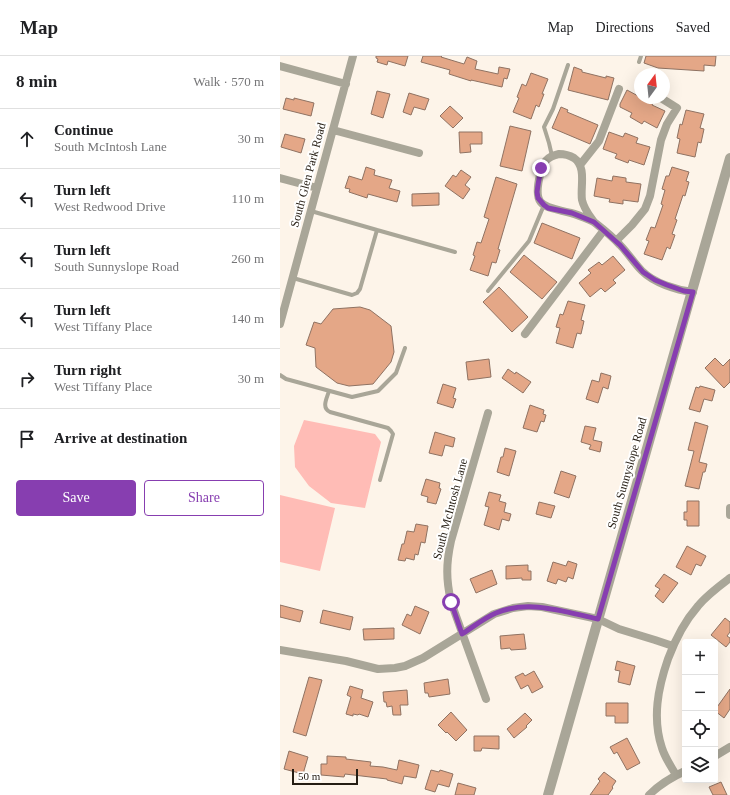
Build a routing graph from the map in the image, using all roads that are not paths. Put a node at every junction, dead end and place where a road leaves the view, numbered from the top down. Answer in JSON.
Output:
{"nodes":[{"id":1,"x":353,"y":56,"type":"edge"},
{"id":2,"x":641,"y":56,"type":"edge"},
{"id":3,"x":639,"y":62,"type":"dead end"},
{"id":4,"x":568,"y":65,"type":"dead end"},
{"id":5,"x":280,"y":66,"type":"edge"},
{"id":6,"x":346,"y":84,"type":"junction"},
{"id":7,"x":619,"y":89,"type":"dead end"},
{"id":8,"x":670,"y":104,"type":"edge"},
{"id":9,"x":333,"y":130,"type":"junction"},
{"id":10,"x":419,"y":153,"type":"dead end"},
{"id":11,"x":552,"y":156,"type":"junction"},
{"id":12,"x":730,"y":158,"type":"edge"},
{"id":13,"x":580,"y":165,"type":"junction"},
{"id":14,"x":280,"y":178,"type":"edge"},
{"id":15,"x":317,"y":188,"type":"junction"},
{"id":16,"x":544,"y":205,"type":"junction"},
{"id":17,"x":311,"y":211,"type":"junction"},
{"id":18,"x":594,"y":222,"type":"junction"},
{"id":19,"x":377,"y":230,"type":"junction"},
{"id":20,"x":604,"y":230,"type":"junction"},
{"id":21,"x":616,"y":241,"type":"junction"},
{"id":22,"x":455,"y":252,"type":"dead end"},
{"id":23,"x":293,"y":278,"type":"junction"},
{"id":24,"x":488,"y":291,"type":"dead end"},
{"id":25,"x":693,"y":292,"type":"junction"},
{"id":26,"x":280,"y":324,"type":"edge"},
{"id":27,"x":525,"y":334,"type":"dead end"},
{"id":28,"x":405,"y":348,"type":"dead end"},
{"id":29,"x":280,"y":375,"type":"edge"},
{"id":30,"x":329,"y":390,"type":"junction"},
{"id":31,"x":488,"y":413,"type":"dead end"},
{"id":32,"x":380,"y":480,"type":"dead end"},
{"id":33,"x":730,"y":508,"type":"edge"},
{"id":34,"x":730,"y":515,"type":"edge"},
{"id":35,"x":730,"y":578,"type":"edge"},
{"id":36,"x":598,"y":619,"type":"junction"},
{"id":37,"x":462,"y":634,"type":"junction"},
{"id":38,"x":673,"y":646,"type":"junction"},
{"id":39,"x":280,"y":652,"type":"edge"},
{"id":40,"x":486,"y":699,"type":"dead end"},
{"id":41,"x":730,"y":747,"type":"edge"},
{"id":42,"x":718,"y":754,"type":"edge"},
{"id":43,"x":682,"y":772,"type":"edge"},
{"id":44,"x":676,"y":775,"type":"junction"},
{"id":45,"x":548,"y":795,"type":"edge"},
{"id":46,"x":649,"y":795,"type":"edge"}],
"edges":[{"from":1,"to":6,"type":"street","name":"South Glen Park Road"},
{"from":2,"to":3,"type":"lane"},
{"from":4,"to":11,"type":"lane"},
{"from":5,"to":6,"type":"street"},
{"from":6,"to":9,"type":"street","name":"South Glen Park Road"},
{"from":7,"to":13,"type":"street"},
{"from":8,"to":21,"type":"street"},
{"from":9,"to":10,"type":"street"},
{"from":9,"to":15,"type":"street","name":"South Glen Park Road"},
{"from":11,"to":13,"type":"street"},
{"from":11,"to":16,"type":"street"},
{"from":12,"to":25,"type":"street","name":"South Sunnyslope Road"},
{"from":13,"to":18,"type":"street"},
{"from":14,"to":15,"type":"street"},
{"from":15,"to":17,"type":"street","name":"South Glen Park Road"},
{"from":16,"to":18,"type":"street"},
{"from":16,"to":24,"type":"lane"},
{"from":17,"to":19,"type":"lane"},
{"from":17,"to":23,"type":"street","name":"South Glen Park Road"},
{"from":18,"to":20,"type":"street"},
{"from":19,"to":22,"type":"lane"},
{"from":19,"to":23,"type":"lane"},
{"from":20,"to":21,"type":"street"},
{"from":20,"to":27,"type":"street"},
{"from":21,"to":25,"type":"street"},
{"from":23,"to":26,"type":"street","name":"South Glen Park Road"},
{"from":25,"to":36,"type":"street","name":"South Sunnyslope Road"},
{"from":28,"to":30,"type":"lane"},
{"from":29,"to":30,"type":"lane"},
{"from":30,"to":32,"type":"lane"},
{"from":31,"to":37,"type":"street","name":"South McIntosh Lane"},
{"from":33,"to":34,"type":"street"},
{"from":35,"to":38,"type":"street"},
{"from":36,"to":37,"type":"street"},
{"from":36,"to":38,"type":"street"},
{"from":36,"to":45,"type":"street","name":"South Sunnyslope Road"},
{"from":37,"to":39,"type":"street"},
{"from":37,"to":40,"type":"street","name":"South McIntosh Lane"},
{"from":38,"to":44,"type":"street"},
{"from":41,"to":42,"type":"street"},
{"from":43,"to":44,"type":"street"},
{"from":44,"to":46,"type":"street"}]}
